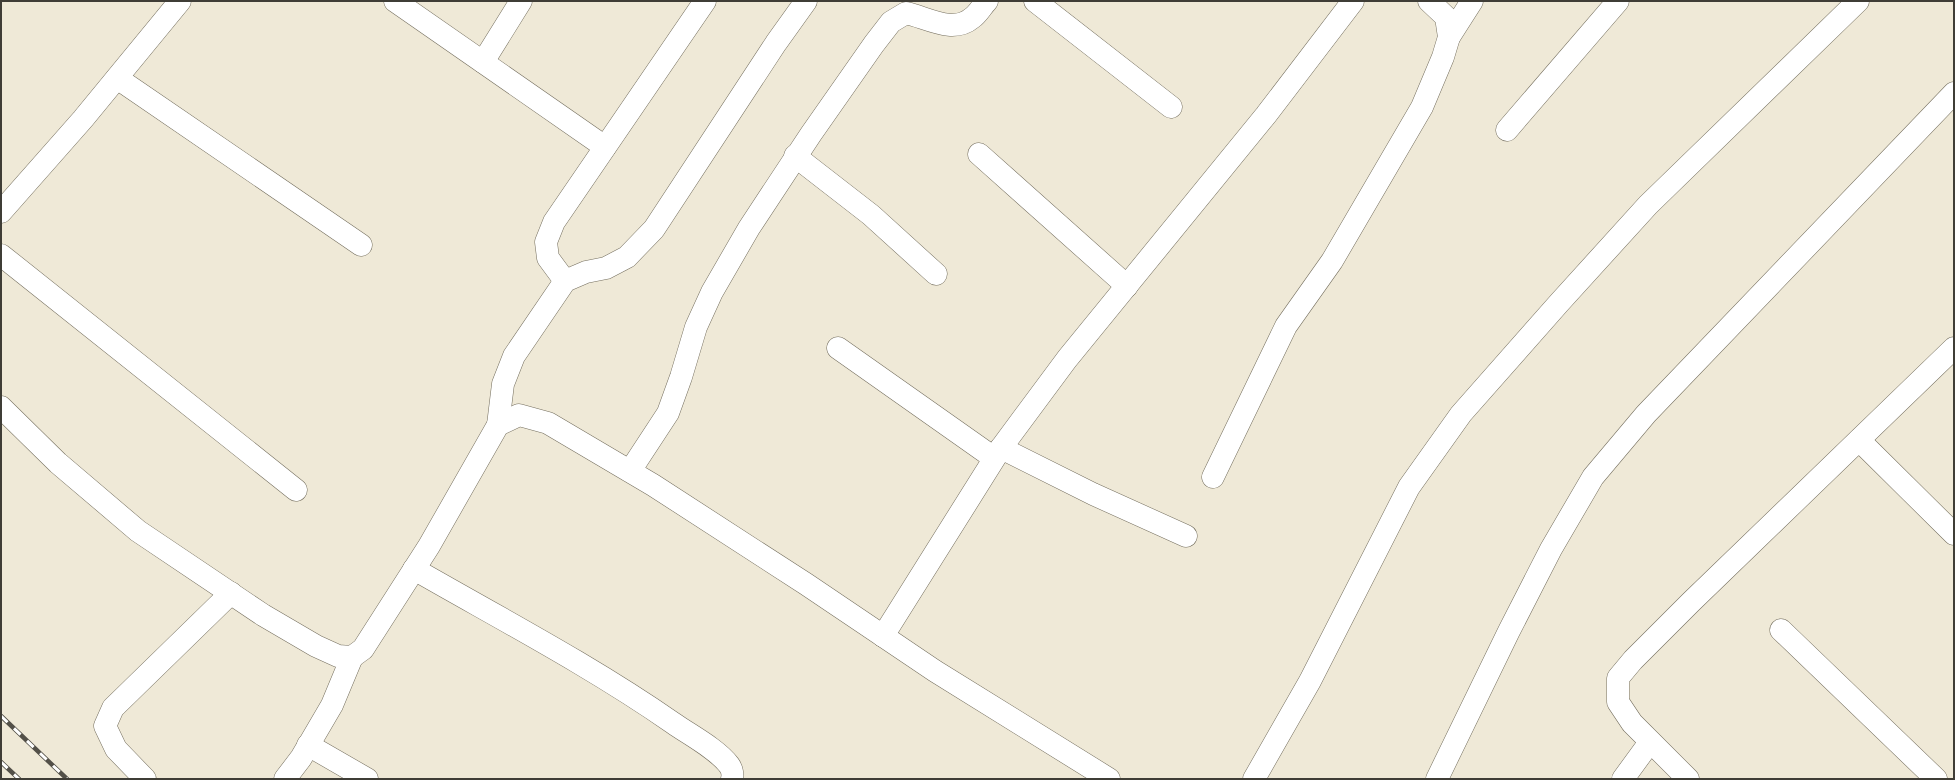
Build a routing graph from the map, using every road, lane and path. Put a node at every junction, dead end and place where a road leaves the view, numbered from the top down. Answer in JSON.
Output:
{"nodes":[{"id":1,"x":180,"y":1,"type":"edge"},
{"id":2,"x":395,"y":1,"type":"edge"},
{"id":3,"x":521,"y":1,"type":"edge"},
{"id":4,"x":705,"y":1,"type":"edge"},
{"id":5,"x":806,"y":1,"type":"edge"},
{"id":6,"x":986,"y":1,"type":"edge"},
{"id":7,"x":1035,"y":1,"type":"edge"},
{"id":8,"x":1353,"y":1,"type":"edge"},
{"id":9,"x":1430,"y":1,"type":"edge"},
{"id":10,"x":1472,"y":1,"type":"edge"},
{"id":11,"x":1618,"y":1,"type":"edge"},
{"id":12,"x":1858,"y":1,"type":"edge"},
{"id":13,"x":1449,"y":37,"type":"junction"},
{"id":14,"x":483,"y":62,"type":"junction"},
{"id":15,"x":117,"y":78,"type":"junction"},
{"id":16,"x":1954,"y":93,"type":"edge"},
{"id":17,"x":1171,"y":107,"type":"dead end"},
{"id":18,"x":1507,"y":130,"type":"dead end"},
{"id":19,"x":605,"y":147,"type":"junction"},
{"id":20,"x":979,"y":154,"type":"dead end"},
{"id":21,"x":796,"y":156,"type":"junction"},
{"id":22,"x":1,"y":212,"type":"edge"},
{"id":23,"x":361,"y":245,"type":"dead end"},
{"id":24,"x":1,"y":256,"type":"edge"},
{"id":25,"x":936,"y":274,"type":"dead end"},
{"id":26,"x":565,"y":281,"type":"junction"},
{"id":27,"x":1127,"y":286,"type":"junction"},
{"id":28,"x":838,"y":348,"type":"dead end"},
{"id":29,"x":1954,"y":348,"type":"edge"},
{"id":30,"x":1,"y":407,"type":"edge"},
{"id":31,"x":498,"y":425,"type":"junction"},
{"id":32,"x":1859,"y":440,"type":"junction"},
{"id":33,"x":998,"y":453,"type":"junction"},
{"id":34,"x":630,"y":471,"type":"junction"},
{"id":35,"x":1213,"y":477,"type":"dead end"},
{"id":36,"x":296,"y":490,"type":"dead end"},
{"id":37,"x":1954,"y":534,"type":"edge"},
{"id":38,"x":1186,"y":536,"type":"dead end"},
{"id":39,"x":414,"y":569,"type":"junction"},
{"id":40,"x":231,"y":593,"type":"junction"},
{"id":41,"x":1781,"y":630,"type":"dead end"},
{"id":42,"x":883,"y":636,"type":"junction"},
{"id":43,"x":352,"y":657,"type":"junction"},
{"id":44,"x":1650,"y":742,"type":"junction"},
{"id":45,"x":308,"y":745,"type":"junction"},
{"id":46,"x":145,"y":779,"type":"edge"},
{"id":47,"x":285,"y":779,"type":"edge"},
{"id":48,"x":367,"y":779,"type":"edge"},
{"id":49,"x":732,"y":779,"type":"edge"},
{"id":50,"x":1109,"y":779,"type":"edge"},
{"id":51,"x":1254,"y":779,"type":"edge"},
{"id":52,"x":1437,"y":779,"type":"edge"},
{"id":53,"x":1624,"y":779,"type":"edge"},
{"id":54,"x":1688,"y":779,"type":"edge"},
{"id":55,"x":1936,"y":779,"type":"edge"}],
"edges":[{"from":1,"to":15,"type":"street"},
{"from":2,"to":14,"type":"street"},
{"from":3,"to":14,"type":"street"},
{"from":4,"to":19,"type":"street"},
{"from":5,"to":26,"type":"street"},
{"from":6,"to":21,"type":"street"},
{"from":7,"to":17,"type":"street"},
{"from":8,"to":27,"type":"street"},
{"from":9,"to":13,"type":"street"},
{"from":10,"to":13,"type":"street"},
{"from":11,"to":18,"type":"street"},
{"from":12,"to":51,"type":"street"},
{"from":13,"to":35,"type":"street"},
{"from":14,"to":19,"type":"street"},
{"from":15,"to":22,"type":"street"},
{"from":15,"to":23,"type":"street"},
{"from":16,"to":52,"type":"street"},
{"from":19,"to":26,"type":"street"},
{"from":20,"to":27,"type":"street"},
{"from":21,"to":25,"type":"street"},
{"from":21,"to":34,"type":"street"},
{"from":24,"to":36,"type":"street"},
{"from":26,"to":31,"type":"street"},
{"from":27,"to":33,"type":"street"},
{"from":28,"to":33,"type":"street"},
{"from":29,"to":32,"type":"street"},
{"from":30,"to":40,"type":"street"},
{"from":31,"to":34,"type":"street"},
{"from":31,"to":39,"type":"street"},
{"from":32,"to":37,"type":"street"},
{"from":32,"to":44,"type":"street"},
{"from":33,"to":38,"type":"street"},
{"from":33,"to":42,"type":"street"},
{"from":34,"to":42,"type":"street"},
{"from":39,"to":43,"type":"street"},
{"from":39,"to":49,"type":"street"},
{"from":40,"to":43,"type":"street"},
{"from":40,"to":46,"type":"street"},
{"from":41,"to":55,"type":"street"},
{"from":42,"to":50,"type":"street"},
{"from":43,"to":45,"type":"street"},
{"from":44,"to":53,"type":"street"},
{"from":44,"to":54,"type":"street"},
{"from":45,"to":47,"type":"street"},
{"from":45,"to":48,"type":"street"}]}
